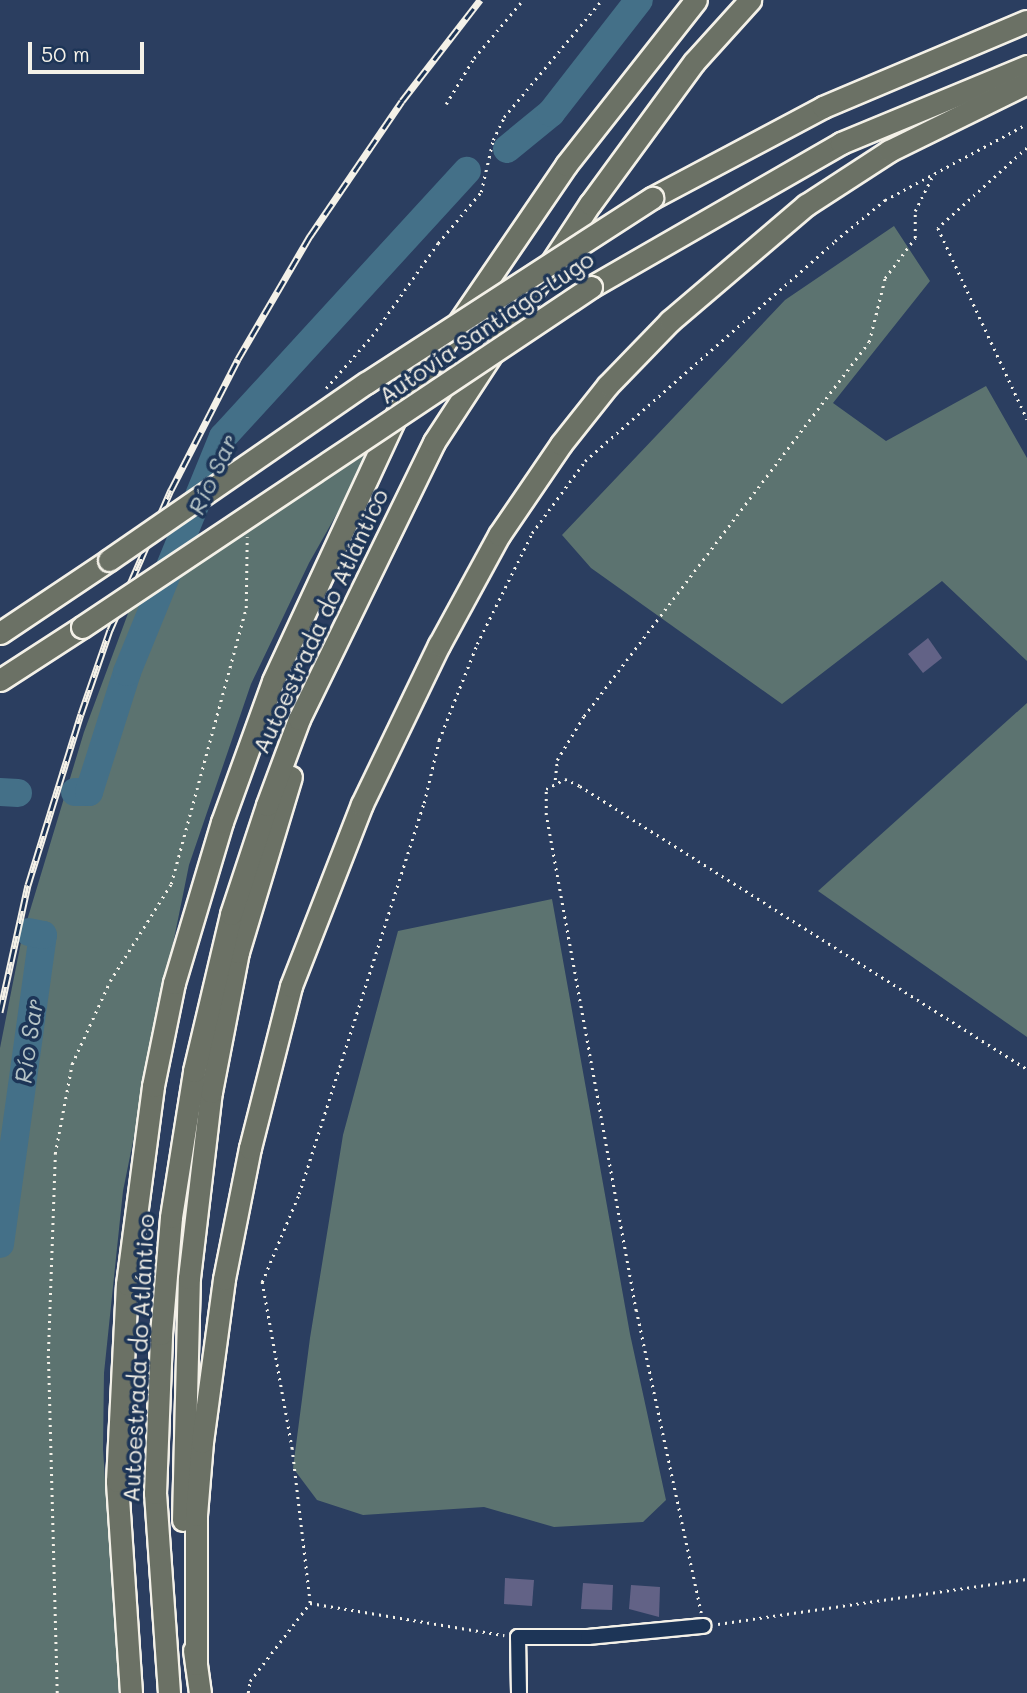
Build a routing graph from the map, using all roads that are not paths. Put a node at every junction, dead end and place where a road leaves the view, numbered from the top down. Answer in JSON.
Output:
{"nodes":[{"id":1,"x":696,"y":0,"type":"edge"},
{"id":2,"x":750,"y":1,"type":"edge"},
{"id":3,"x":1027,"y":21,"type":"edge"},
{"id":4,"x":1027,"y":66,"type":"edge"},
{"id":5,"x":1027,"y":83,"type":"edge"},
{"id":6,"x":0,"y":633,"type":"edge"},
{"id":7,"x":325,"y":665,"type":"junction"},
{"id":8,"x":0,"y":680,"type":"edge"},
{"id":9,"x":703,"y":1626,"type":"road end"},
{"id":10,"x":197,"y":1664,"type":"junction"},
{"id":11,"x":131,"y":1693,"type":"edge"},
{"id":12,"x":169,"y":1693,"type":"edge"},
{"id":13,"x":200,"y":1693,"type":"edge"},
{"id":14,"x":519,"y":1693,"type":"edge"}],
"edges":[{"from":1,"to":11,"type":"highway","name":"Autoestrada do Atlántico"},
{"from":2,"to":7,"type":"highway","name":"Autoestrada do Atlántico"},
{"from":3,"to":6,"type":"highway","name":"Autovía Santiago-Lugo","bridge":true},
{"from":4,"to":8,"type":"highway","name":"Autovía Santiago-Lugo","bridge":true},
{"from":5,"to":10,"type":"highway"},
{"from":7,"to":10,"type":"highway"},
{"from":7,"to":12,"type":"highway","name":"Autoestrada do Atlántico"},
{"from":9,"to":14,"type":"street"},
{"from":10,"to":13,"type":"highway"}]}
